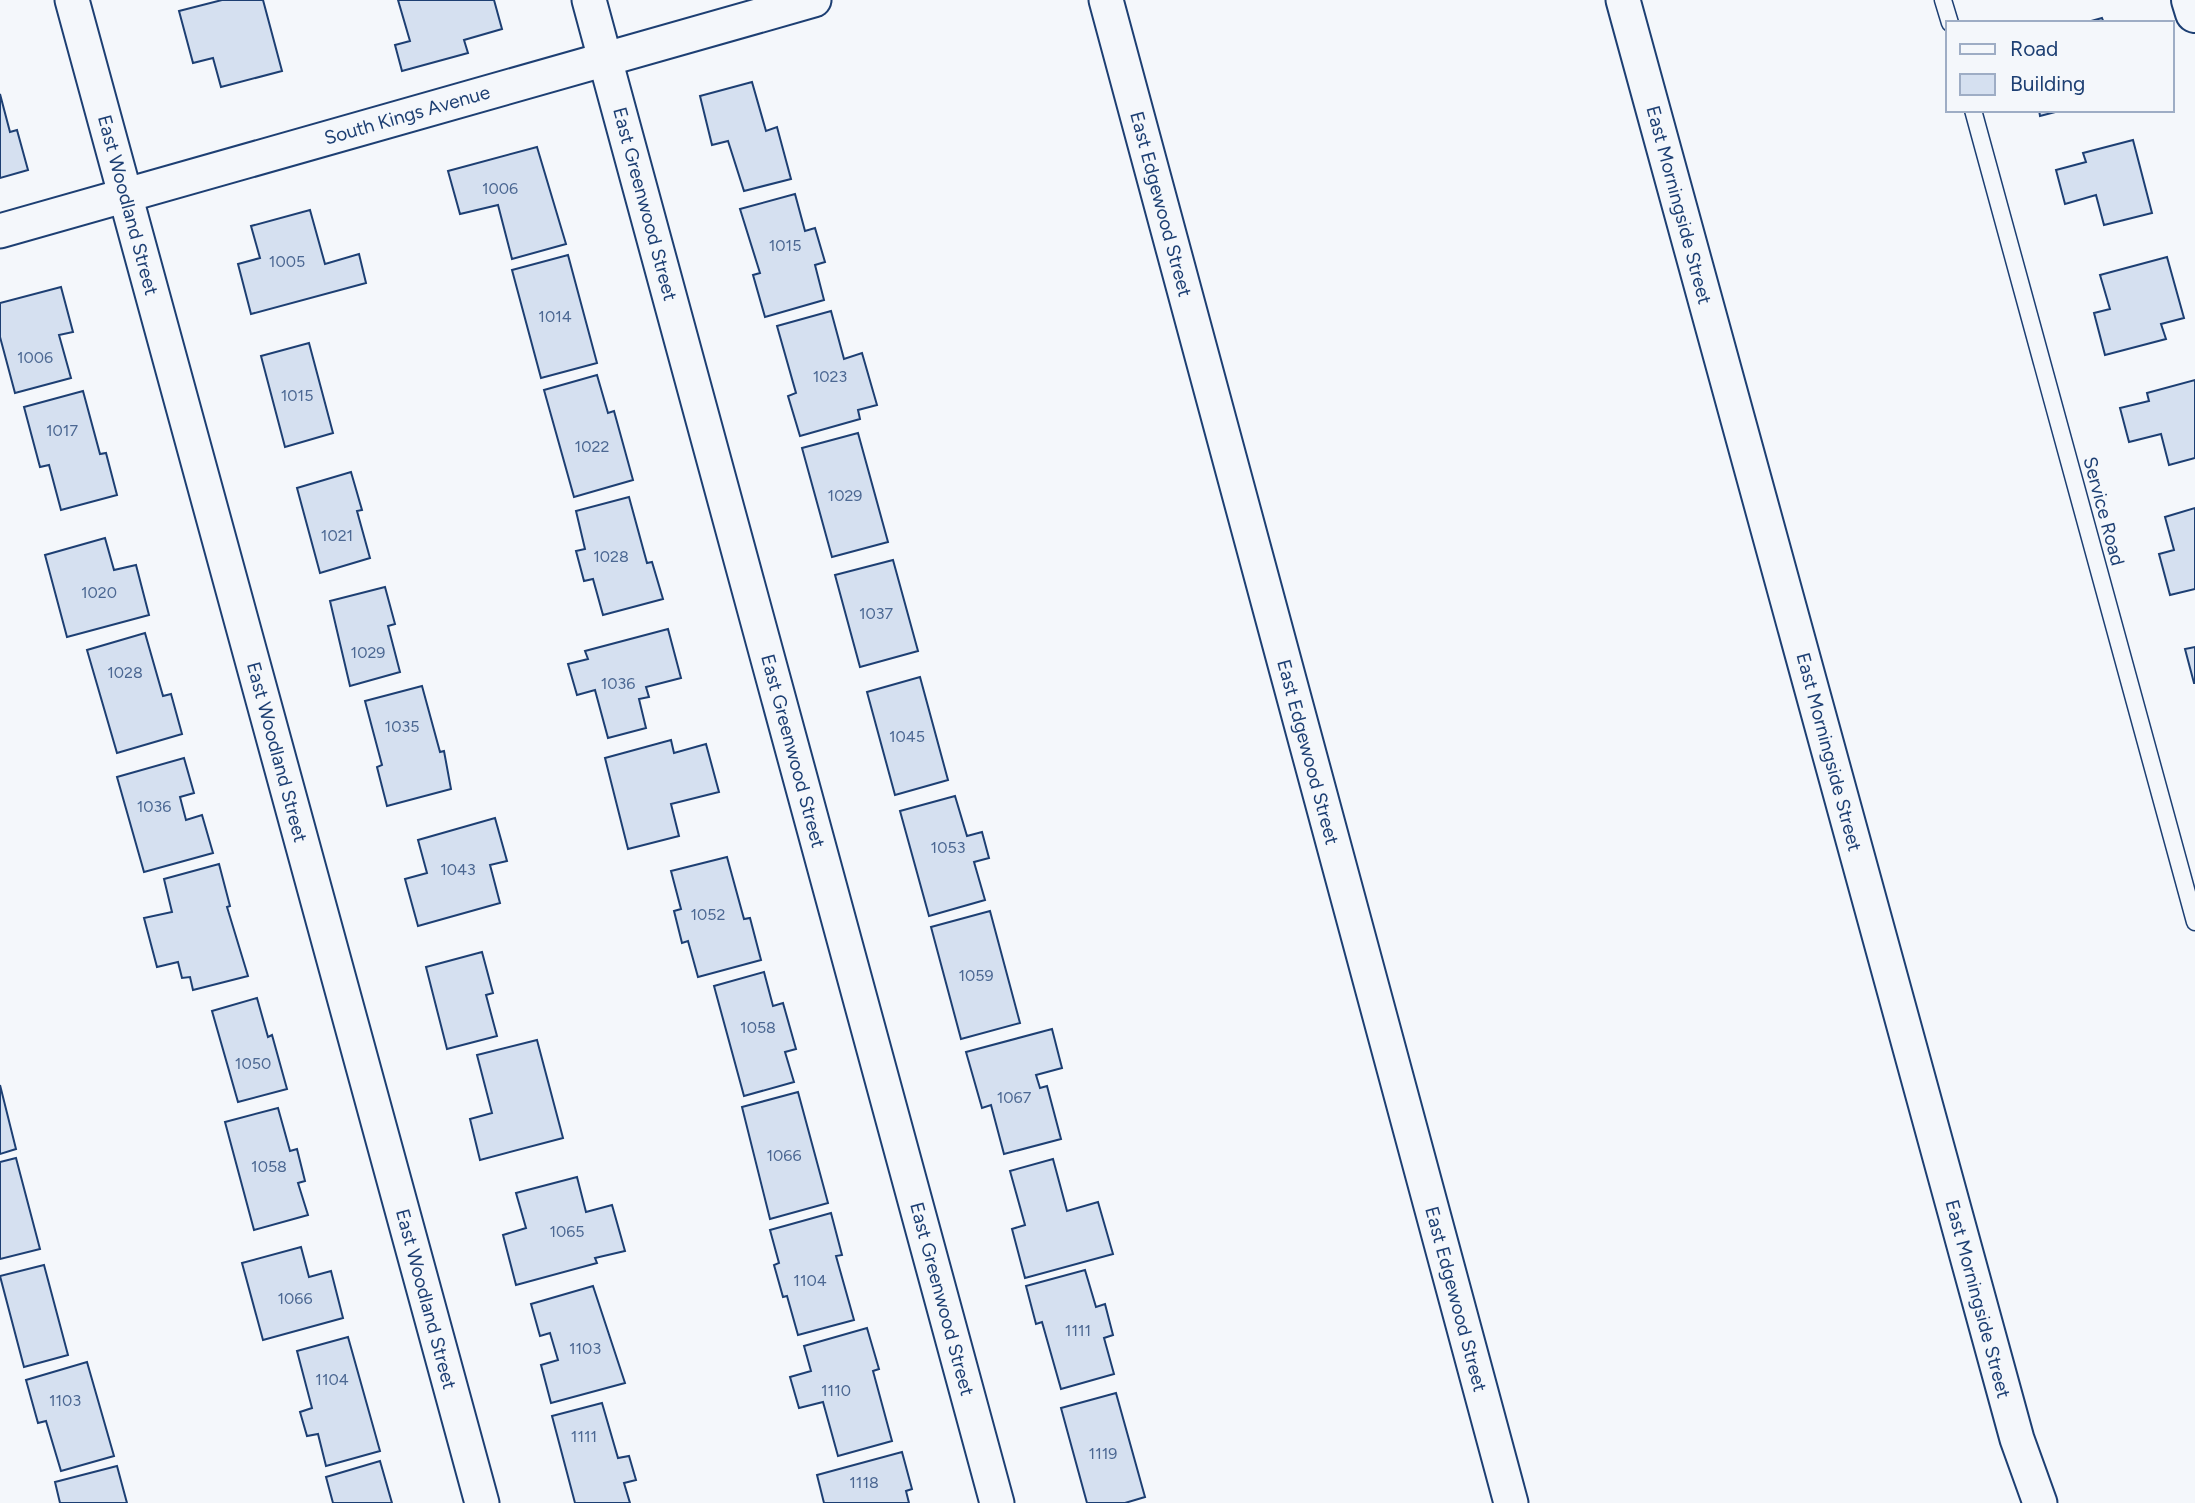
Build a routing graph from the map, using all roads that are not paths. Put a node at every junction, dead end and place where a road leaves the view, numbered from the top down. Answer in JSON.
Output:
{"nodes":[{"id":1,"x":72,"y":0,"type":"edge"},
{"id":2,"x":589,"y":0,"type":"edge"},
{"id":3,"x":814,"y":0,"type":"edge"},
{"id":4,"x":1106,"y":0,"type":"edge"},
{"id":5,"x":1623,"y":0,"type":"edge"},
{"id":6,"x":1943,"y":0,"type":"edge"},
{"id":7,"x":2191,"y":0,"type":"edge"},
{"id":8,"x":2195,"y":13,"type":"edge"},
{"id":9,"x":1949,"y":21,"type":"edge"},
{"id":10,"x":606,"y":59,"type":"junction"},
{"id":11,"x":1974,"y":112,"type":"edge"},
{"id":12,"x":124,"y":195,"type":"junction"},
{"id":13,"x":0,"y":230,"type":"edge"},
{"id":14,"x":2195,"y":922,"type":"edge"},
{"id":15,"x":482,"y":1503,"type":"edge"},
{"id":16,"x":997,"y":1503,"type":"edge"},
{"id":17,"x":1511,"y":1503,"type":"edge"},
{"id":18,"x":2039,"y":1503,"type":"edge"}],
"edges":[{"from":1,"to":12,"type":"street","name":"East Woodland Street"},
{"from":2,"to":10,"type":"street","name":"East Greenwood Street"},
{"from":3,"to":10,"type":"street","name":"South Kings Avenue"},
{"from":4,"to":17,"type":"street","name":"East Edgewood Street"},
{"from":5,"to":18,"type":"street","name":"East Morningside Street"},
{"from":6,"to":9,"type":"lane"},
{"from":7,"to":8,"type":"main road"},
{"from":10,"to":12,"type":"street","name":"South Kings Avenue"},
{"from":10,"to":16,"type":"street","name":"East Greenwood Street"},
{"from":11,"to":14,"type":"lane","name":"Service Road"},
{"from":12,"to":13,"type":"street","name":"South Kings Avenue"},
{"from":12,"to":15,"type":"street","name":"East Woodland Street"}]}
